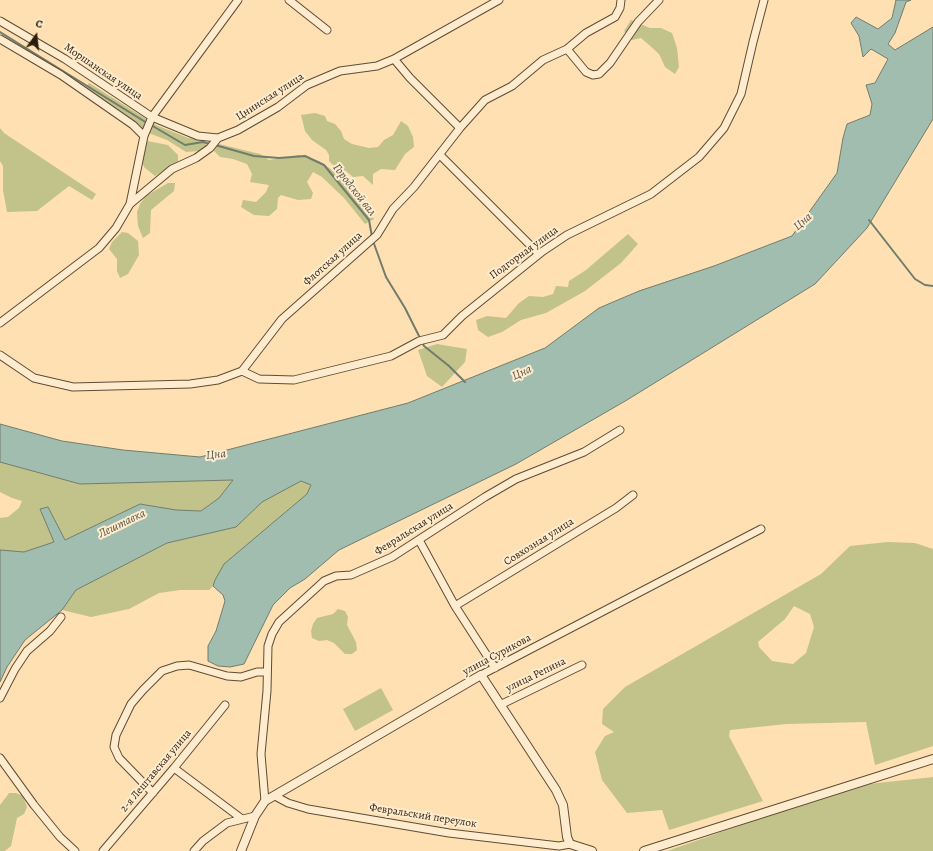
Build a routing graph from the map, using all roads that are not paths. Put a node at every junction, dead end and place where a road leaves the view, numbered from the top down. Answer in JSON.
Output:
{"nodes":[{"id":1,"x":238,"y":0,"type":"edge"},
{"id":2,"x":289,"y":0,"type":"edge"},
{"id":3,"x":498,"y":0,"type":"edge"},
{"id":4,"x":621,"y":0,"type":"edge"},
{"id":5,"x":659,"y":0,"type":"edge"},
{"id":6,"x":764,"y":0,"type":"edge"},
{"id":7,"x":0,"y":21,"type":"edge"},
{"id":8,"x":327,"y":30,"type":"dead end"},
{"id":9,"x":0,"y":39,"type":"edge"},
{"id":10,"x":567,"y":49,"type":"junction"},
{"id":11,"x":394,"y":59,"type":"junction"},
{"id":12,"x":150,"y":122,"type":"junction"},
{"id":13,"x":460,"y":128,"type":"junction"},
{"id":14,"x":144,"y":136,"type":"junction"},
{"id":15,"x":218,"y":138,"type":"junction"},
{"id":16,"x":440,"y":155,"type":"junction"},
{"id":17,"x":130,"y":204,"type":"junction"},
{"id":18,"x":539,"y":254,"type":"junction"},
{"id":19,"x":0,"y":323,"type":"edge"},
{"id":20,"x":0,"y":355,"type":"edge"},
{"id":21,"x":242,"y":371,"type":"junction"},
{"id":22,"x":620,"y":430,"type":"dead end"},
{"id":23,"x":633,"y":495,"type":"dead end"},
{"id":24,"x":760,"y":529,"type":"dead end"},
{"id":25,"x":419,"y":540,"type":"junction"},
{"id":26,"x":455,"y":606,"type":"junction"},
{"id":27,"x":61,"y":617,"type":"dead end"},
{"id":28,"x":582,"y":665,"type":"dead end"},
{"id":29,"x":495,"y":668,"type":"junction"},
{"id":30,"x":267,"y":672,"type":"junction"},
{"id":31,"x":481,"y":676,"type":"junction"},
{"id":32,"x":0,"y":698,"type":"edge"},
{"id":33,"x":225,"y":705,"type":"dead end"},
{"id":34,"x":500,"y":705,"type":"junction"},
{"id":35,"x":0,"y":758,"type":"edge"},
{"id":36,"x":933,"y":759,"type":"edge"},
{"id":37,"x":174,"y":768,"type":"junction"},
{"id":38,"x":153,"y":793,"type":"junction"},
{"id":39,"x":275,"y":796,"type":"junction"},
{"id":40,"x":265,"y":801,"type":"junction"},
{"id":41,"x":255,"y":816,"type":"junction"},
{"id":42,"x":242,"y":819,"type":"junction"},
{"id":43,"x":570,"y":844,"type":"junction"},
{"id":44,"x":75,"y":851,"type":"edge"},
{"id":45,"x":103,"y":851,"type":"edge"},
{"id":46,"x":194,"y":851,"type":"edge"},
{"id":47,"x":241,"y":851,"type":"edge"},
{"id":48,"x":592,"y":851,"type":"edge"},
{"id":49,"x":644,"y":851,"type":"edge"}],
"edges":[{"from":1,"to":12,"type":"street","name":"Цнинская улица"},
{"from":2,"to":8,"type":"street"},
{"from":3,"to":11,"type":"street","name":"Цнинская улица"},
{"from":4,"to":10,"type":"street","name":"Флотская улица"},
{"from":5,"to":10,"type":"street"},
{"from":6,"to":18,"type":"street","name":"Подгорная улица"},
{"from":7,"to":12,"type":"street","name":"Моршанская улица"},
{"from":9,"to":14,"type":"street"},
{"from":10,"to":13,"type":"street","name":"Флотская улица"},
{"from":11,"to":13,"type":"street"},
{"from":11,"to":15,"type":"street","name":"Цнинская улица"},
{"from":12,"to":14,"type":"street","name":"Цнинская улица"},
{"from":12,"to":15,"type":"street","name":"Моршанская улица"},
{"from":13,"to":16,"type":"street","name":"Флотская улица"},
{"from":14,"to":17,"type":"street","name":"Цнинская улица"},
{"from":15,"to":17,"type":"street","name":"Цнинская улица"},
{"from":16,"to":18,"type":"street"},
{"from":16,"to":21,"type":"street","name":"Флотская улица"},
{"from":17,"to":19,"type":"street","name":"Цнинская улица"},
{"from":18,"to":21,"type":"street","name":"Подгорная улица"},
{"from":20,"to":21,"type":"street"},
{"from":22,"to":25,"type":"street","name":"Февральская улица"},
{"from":23,"to":26,"type":"street","name":"Совхозная улица"},
{"from":24,"to":29,"type":"street","name":"улица Сурикова"},
{"from":25,"to":26,"type":"street"},
{"from":25,"to":30,"type":"street","name":"Февральская улица"},
{"from":26,"to":29,"type":"street"},
{"from":27,"to":32,"type":"street"},
{"from":28,"to":34,"type":"street","name":"улица Репина"},
{"from":29,"to":31,"type":"street","name":"улица Сурикова"},
{"from":30,"to":38,"type":"street"},
{"from":30,"to":40,"type":"street","name":"Февральская улица"},
{"from":31,"to":34,"type":"street"},
{"from":31,"to":39,"type":"street","name":"улица Сурикова"},
{"from":33,"to":37,"type":"street","name":"2-я Лештавская улица"},
{"from":34,"to":43,"type":"street"},
{"from":35,"to":44,"type":"street"},
{"from":36,"to":49,"type":"street"},
{"from":37,"to":38,"type":"street","name":"2-я Лештавская улица"},
{"from":37,"to":42,"type":"street"},
{"from":38,"to":45,"type":"street","name":"2-я Лештавская улица"},
{"from":39,"to":40,"type":"street","name":"улица Сурикова"},
{"from":39,"to":43,"type":"street","name":"Февральский переулок"},
{"from":40,"to":41,"type":"street","name":"улица Сурикова"},
{"from":41,"to":42,"type":"street"},
{"from":41,"to":47,"type":"street","name":"улица Сурикова"},
{"from":42,"to":46,"type":"street"},
{"from":43,"to":48,"type":"street"}]}
